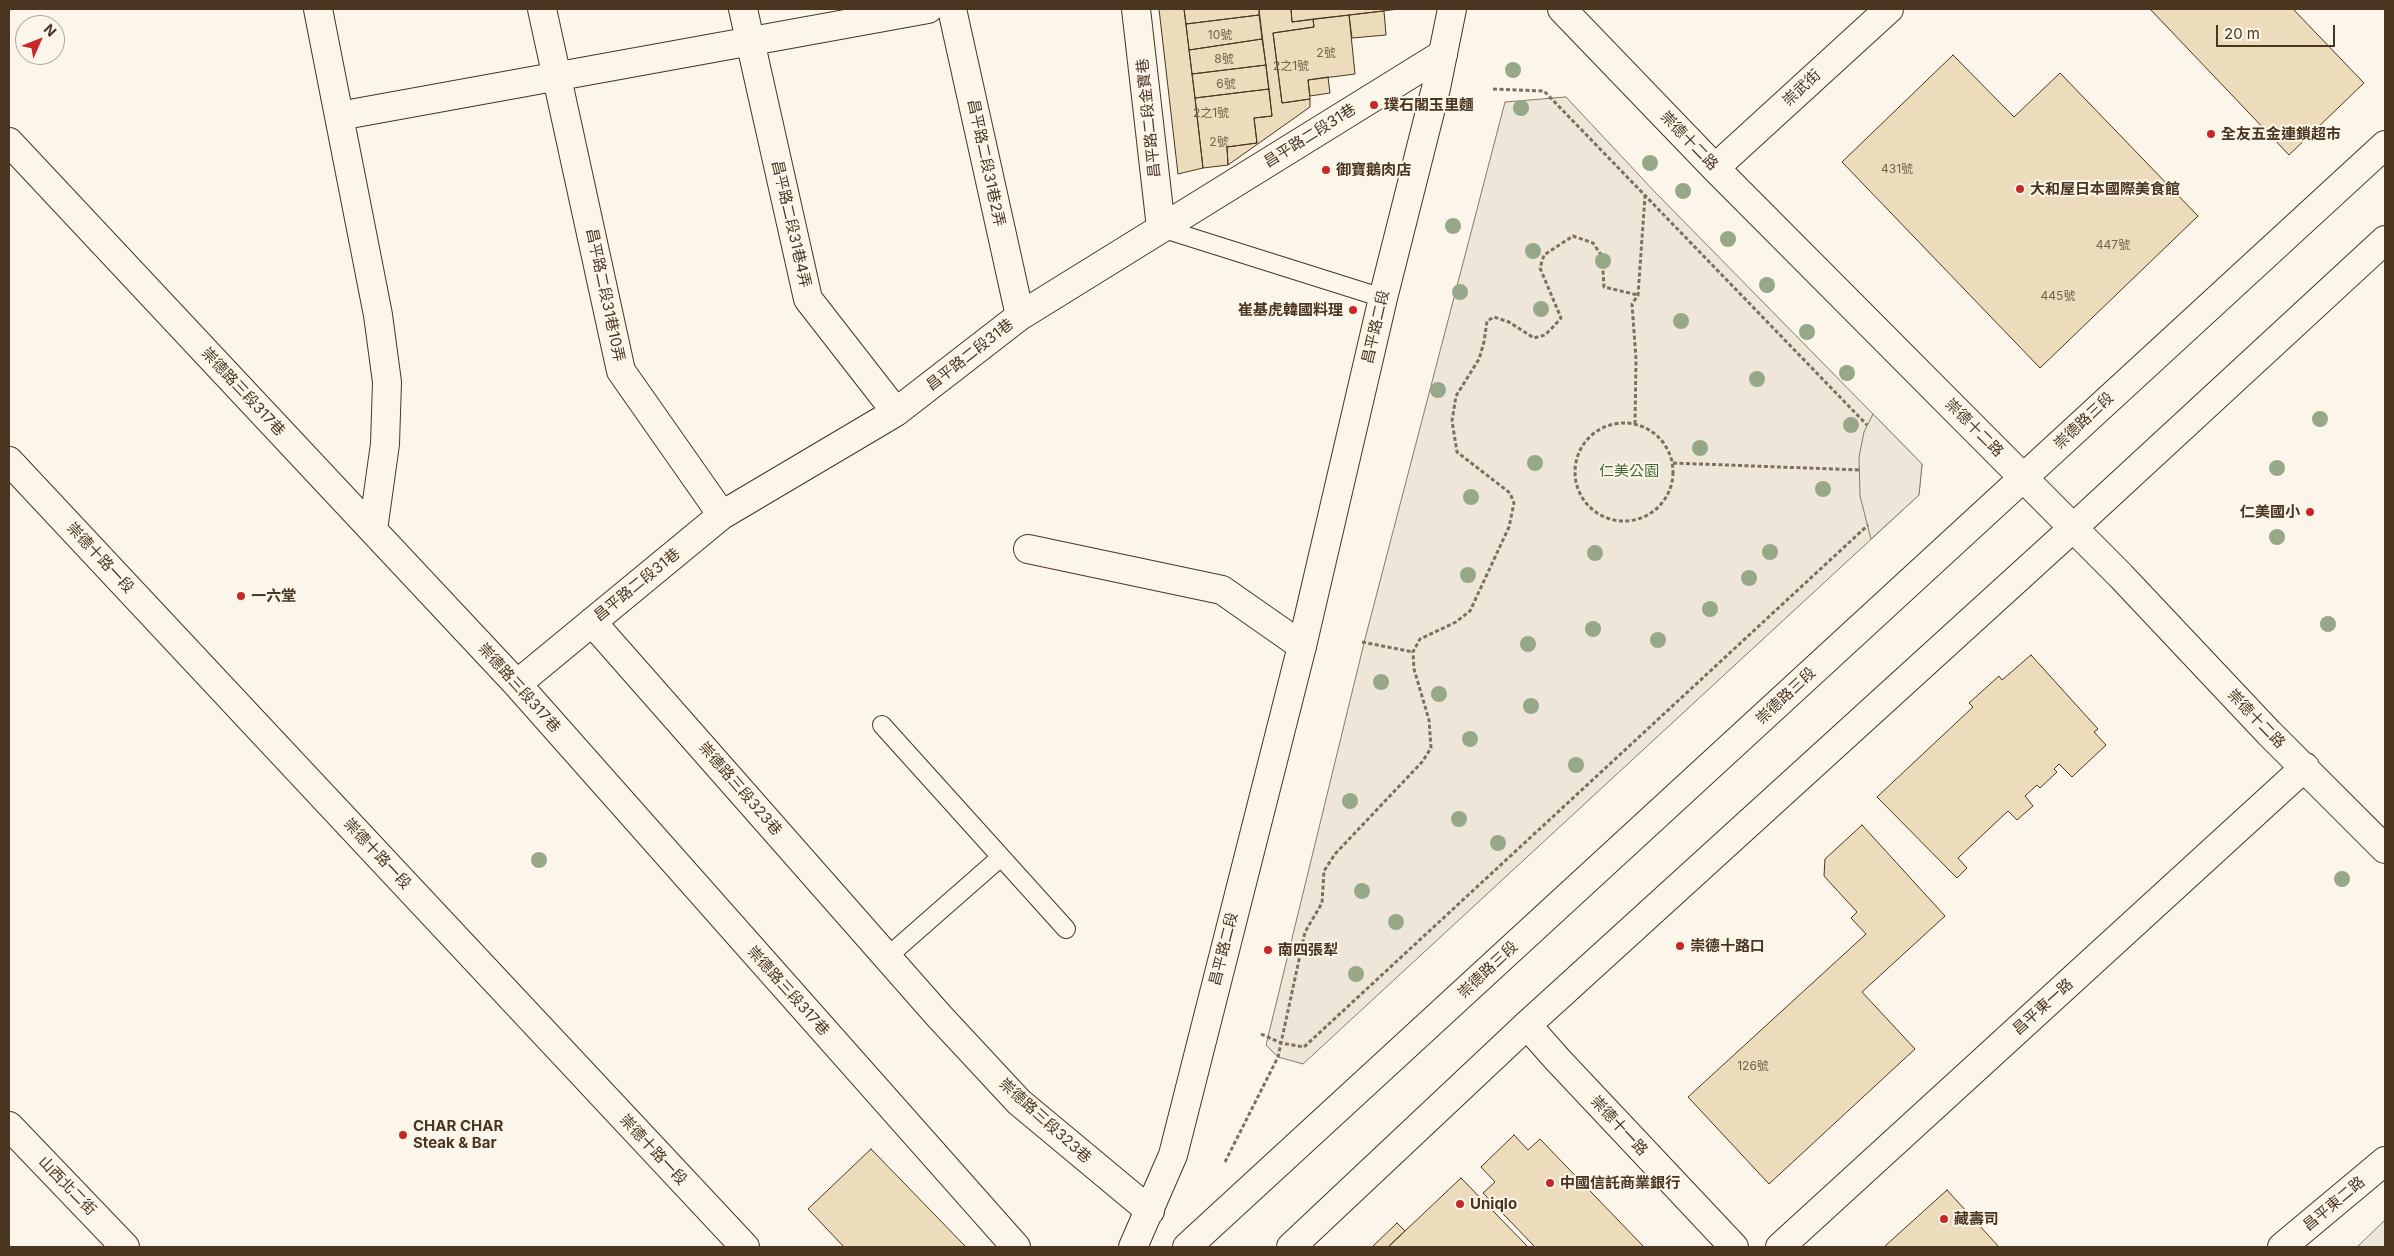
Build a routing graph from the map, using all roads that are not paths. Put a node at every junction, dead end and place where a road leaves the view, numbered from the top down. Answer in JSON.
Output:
{"nodes":[{"id":1,"x":318,"y":9,"type":"edge"},
{"id":2,"x":542,"y":9,"type":"edge"},
{"id":3,"x":743,"y":9,"type":"edge"},
{"id":4,"x":928,"y":9,"type":"edge"},
{"id":5,"x":952,"y":9,"type":"edge"},
{"id":6,"x":1136,"y":9,"type":"edge"},
{"id":7,"x":1452,"y":9,"type":"edge"},
{"id":8,"x":1562,"y":9,"type":"edge"},
{"id":9,"x":1889,"y":9,"type":"edge"},
{"id":10,"x":750,"y":40,"type":"junction"},
{"id":11,"x":1443,"y":54,"type":"junction"},
{"id":12,"x":557,"y":77,"type":"junction"},
{"id":13,"x":339,"y":116,"type":"junction"},
{"id":14,"x":9,"y":142,"type":"edge"},
{"id":15,"x":2385,"y":145,"type":"edge"},
{"id":16,"x":1716,"y":168,"type":"junction"},
{"id":17,"x":1161,"y":228,"type":"junction"},
{"id":18,"x":2385,"y":240,"type":"edge"},
{"id":19,"x":1383,"y":298,"type":"junction"},
{"id":20,"x":1020,"y":316,"type":"junction"},
{"id":21,"x":896,"y":412,"type":"junction"},
{"id":22,"x":9,"y":460,"type":"edge"},
{"id":23,"x":2024,"y":478,"type":"junction"},
{"id":24,"x":722,"y":515,"type":"junction"},
{"id":25,"x":2073,"y":528,"type":"junction"},
{"id":26,"x":373,"y":530,"type":"junction"},
{"id":27,"x":1028,"y":549,"type":"dead end"},
{"id":28,"x":592,"y":622,"type":"junction"},
{"id":29,"x":1302,"y":646,"type":"junction"},
{"id":30,"x":517,"y":684,"type":"junction"},
{"id":31,"x":882,"y":725,"type":"dead end"},
{"id":32,"x":2305,"y":768,"type":"junction"},
{"id":33,"x":2385,"y":849,"type":"edge"},
{"id":34,"x":1001,"y":857,"type":"junction"},
{"id":35,"x":1066,"y":929,"type":"dead end"},
{"id":36,"x":887,"y":957,"type":"junction"},
{"id":37,"x":1527,"y":1025,"type":"junction"},
{"id":38,"x":9,"y":1126,"type":"edge"},
{"id":39,"x":2385,"y":1161,"type":"edge"},
{"id":40,"x":1150,"y":1211,"type":"junction"},
{"id":41,"x":125,"y":1247,"type":"edge"},
{"id":42,"x":745,"y":1247,"type":"edge"},
{"id":43,"x":1016,"y":1247,"type":"edge"},
{"id":44,"x":1133,"y":1247,"type":"edge"},
{"id":45,"x":1187,"y":1247,"type":"edge"},
{"id":46,"x":1291,"y":1247,"type":"edge"},
{"id":47,"x":1734,"y":1247,"type":"edge"},
{"id":48,"x":1780,"y":1247,"type":"edge"},
{"id":49,"x":2282,"y":1247,"type":"edge"}],
"edges":[{"from":1,"to":13,"type":"street"},
{"from":2,"to":12,"type":"street","name":"昌平路二段31巷10弄"},
{"from":3,"to":10,"type":"street","name":"昌平路二段31巷4弄"},
{"from":4,"to":10,"type":"street"},
{"from":5,"to":20,"type":"street","name":"昌平路二段31巷2弄"},
{"from":6,"to":17,"type":"street","name":"昌平路二段金寶巷"},
{"from":7,"to":11,"type":"street","name":"昌平路二段"},
{"from":8,"to":16,"type":"street","name":"崇德十二路"},
{"from":9,"to":16,"type":"street","name":"崇武街"},
{"from":10,"to":12,"type":"street"},
{"from":10,"to":21,"type":"street","name":"昌平路二段31巷4弄"},
{"from":11,"to":17,"type":"street","name":"昌平路二段31巷"},
{"from":11,"to":19,"type":"street","name":"昌平路二段"},
{"from":12,"to":13,"type":"street"},
{"from":12,"to":24,"type":"street","name":"昌平路二段31巷10弄"},
{"from":13,"to":26,"type":"street"},
{"from":14,"to":26,"type":"street","name":"崇德路三段317巷"},
{"from":15,"to":23,"type":"street","name":"崇德路三段"},
{"from":16,"to":23,"type":"street","name":"崇德十二路"},
{"from":17,"to":19,"type":"lane"},
{"from":17,"to":20,"type":"street","name":"昌平路二段31巷"},
{"from":18,"to":25,"type":"street"},
{"from":19,"to":29,"type":"street","name":"昌平路二段"},
{"from":20,"to":21,"type":"street","name":"昌平路二段31巷"},
{"from":21,"to":24,"type":"street","name":"昌平路二段31巷"},
{"from":22,"to":42,"type":"street","name":"崇德十路一段"},
{"from":23,"to":25,"type":"street","name":"崇德十二路"},
{"from":23,"to":45,"type":"street","name":"崇德路三段"},
{"from":24,"to":28,"type":"street","name":"昌平路二段31巷"},
{"from":25,"to":32,"type":"street","name":"崇德十二路"},
{"from":25,"to":37,"type":"street"},
{"from":26,"to":30,"type":"street","name":"崇德路三段317巷"},
{"from":27,"to":29,"type":"street"},
{"from":28,"to":30,"type":"street","name":"昌平路二段31巷"},
{"from":28,"to":36,"type":"street","name":"崇德路三段323巷"},
{"from":29,"to":40,"type":"street","name":"昌平路二段"},
{"from":30,"to":43,"type":"street","name":"崇德路三段317巷"},
{"from":31,"to":34,"type":"lane"},
{"from":32,"to":33,"type":"street","name":"崇德十二路"},
{"from":32,"to":48,"type":"street","name":"昌平東一路"},
{"from":34,"to":35,"type":"lane"},
{"from":34,"to":36,"type":"lane"},
{"from":36,"to":40,"type":"street","name":"崇德路三段323巷"},
{"from":37,"to":46,"type":"street"},
{"from":37,"to":47,"type":"street","name":"崇德十一路"},
{"from":38,"to":41,"type":"street","name":"山西北二街"},
{"from":39,"to":49,"type":"street","name":"昌平東二路"},
{"from":40,"to":44,"type":"street","name":"昌平路二段"}]}
